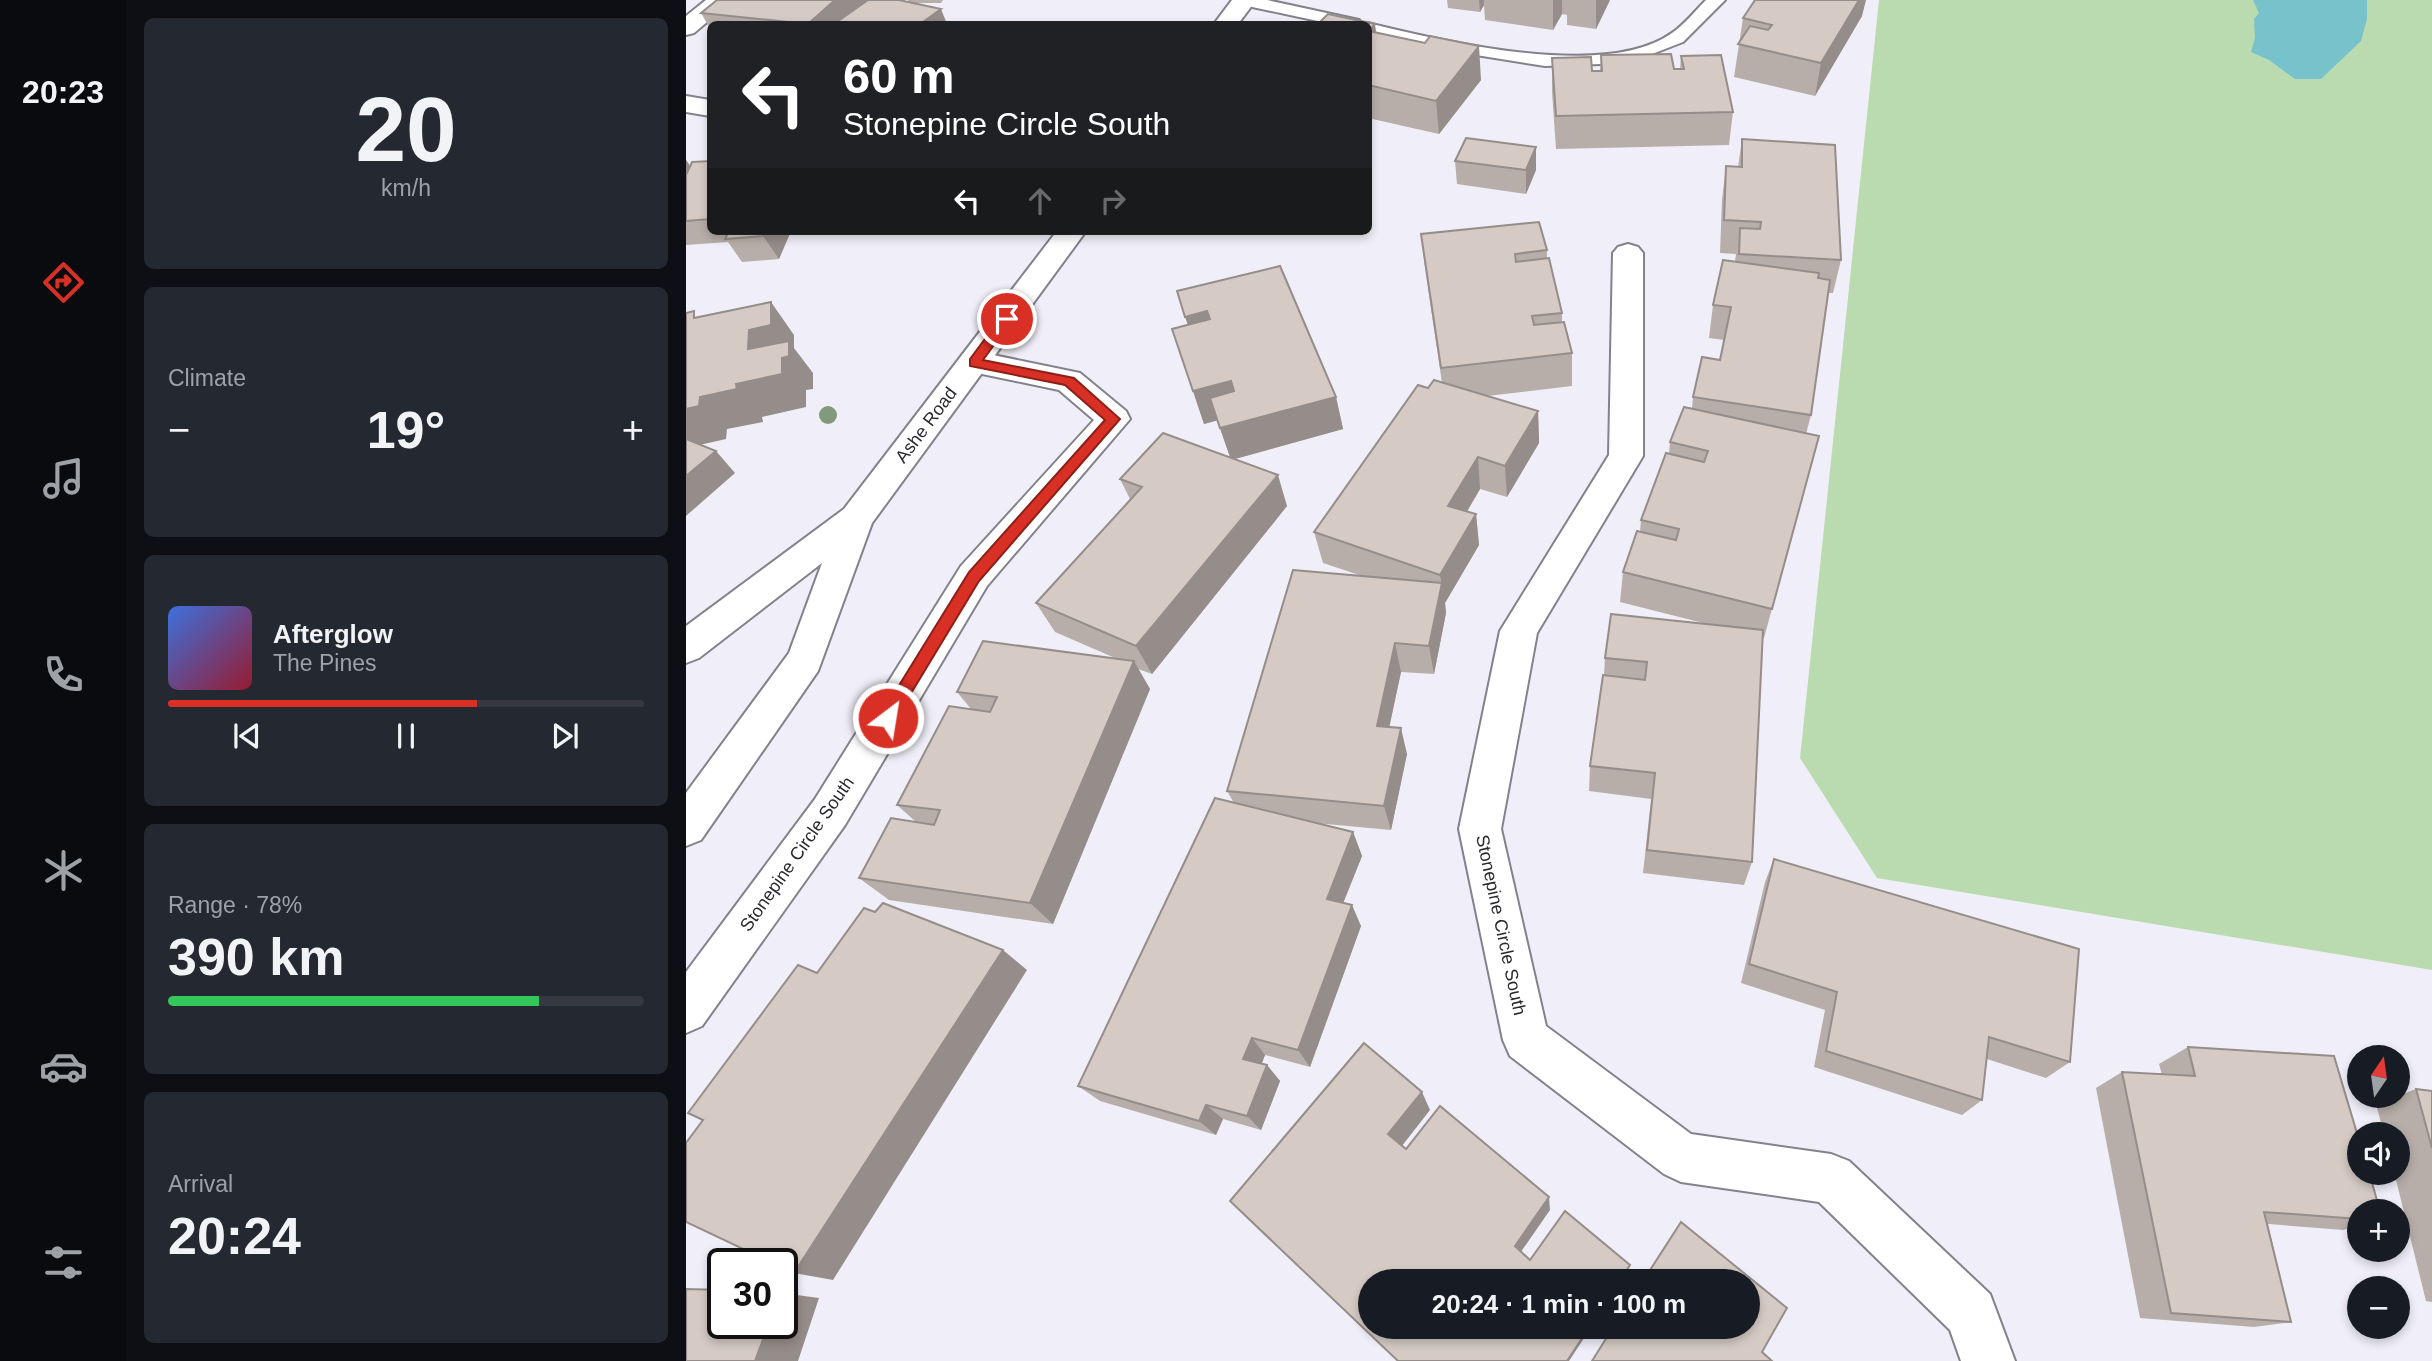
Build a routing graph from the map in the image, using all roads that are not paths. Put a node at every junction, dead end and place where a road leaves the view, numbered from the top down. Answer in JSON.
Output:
{"nodes":[{"id":1,"x":721,"y":0,"type":"edge"},
{"id":2,"x":1244,"y":0,"type":"edge"},
{"id":3,"x":1331,"y":0,"type":"edge"},
{"id":4,"x":1716,"y":0,"type":"edge"},
{"id":5,"x":1317,"y":16,"type":"junction"},
{"id":6,"x":1228,"y":21,"type":"edge"},
{"id":7,"x":1340,"y":21,"type":"edge"},
{"id":8,"x":686,"y":28,"type":"edge"},
{"id":9,"x":1372,"y":29,"type":"edge"},
{"id":10,"x":686,"y":104,"type":"edge"},
{"id":11,"x":707,"y":108,"type":"edge"},
{"id":12,"x":1069,"y":235,"type":"edge"},
{"id":13,"x":1628,"y":253,"type":"dead end"},
{"id":14,"x":974,"y":362,"type":"junction"},
{"id":15,"x":856,"y":518,"type":"junction"},
{"id":16,"x":686,"y":647,"type":"edge"},
{"id":17,"x":686,"y":827,"type":"edge"},
{"id":18,"x":686,"y":1010,"type":"edge"},
{"id":19,"x":1988,"y":1361,"type":"edge"}],
"edges":[{"from":1,"to":8,"type":"street"},
{"from":2,"to":5,"type":"lane"},
{"from":2,"to":6,"type":"street"},
{"from":3,"to":5,"type":"lane"},
{"from":4,"to":9,"type":"lane"},
{"from":5,"to":7,"type":"lane"},
{"from":10,"to":11,"type":"street"},
{"from":12,"to":14,"type":"street","name":"Ashe Road"},
{"from":13,"to":19,"type":"street","name":"Stonepine Circle South"},
{"from":14,"to":15,"type":"street","name":"Ashe Road"},
{"from":14,"to":18,"type":"street","name":"Stonepine Circle South"},
{"from":15,"to":16,"type":"street","name":"Ashe Road"},
{"from":15,"to":17,"type":"street","name":"Ashe Road"}]}
